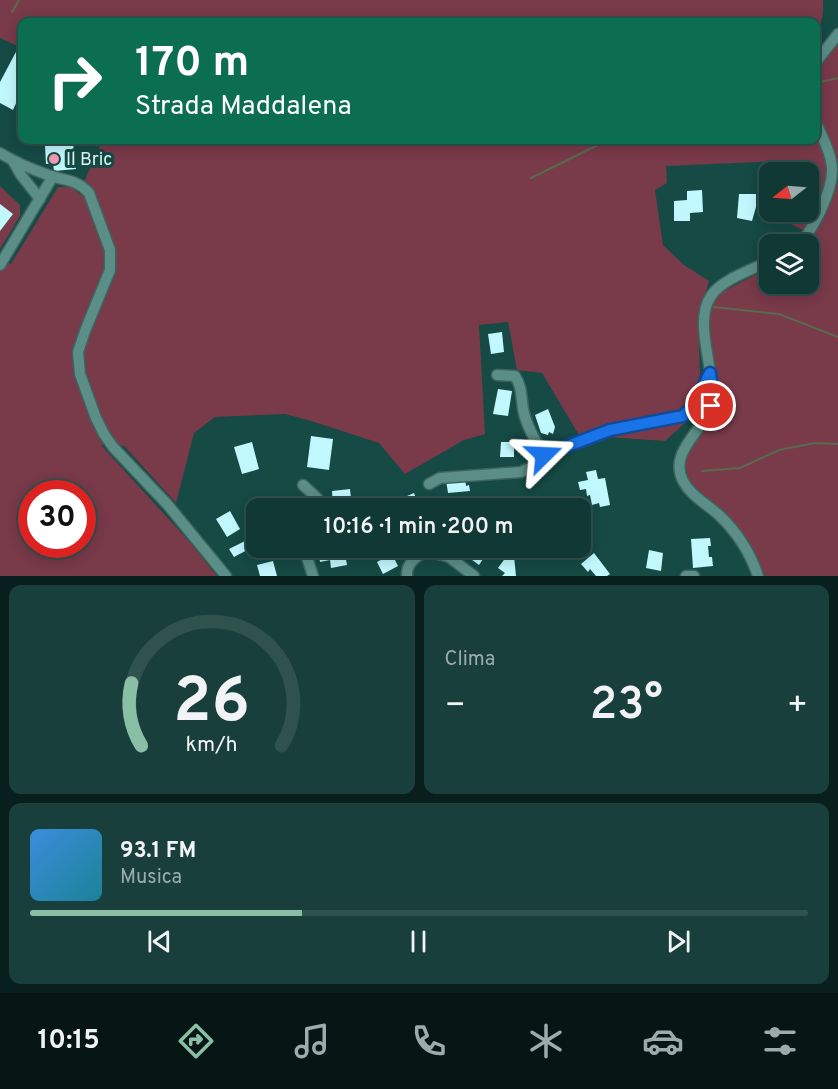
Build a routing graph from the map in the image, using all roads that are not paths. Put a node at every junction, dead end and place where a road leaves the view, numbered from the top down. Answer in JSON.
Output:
{"nodes":[{"id":1,"x":838,"y":34,"type":"edge"},
{"id":2,"x":820,"y":57,"type":"edge"},
{"id":3,"x":820,"y":131,"type":"edge"},
{"id":4,"x":0,"y":153,"type":"edge"},
{"id":5,"x":13,"y":161,"type":"junction"},
{"id":6,"x":52,"y":176,"type":"junction"},
{"id":7,"x":40,"y":199,"type":"junction"},
{"id":8,"x":807,"y":234,"type":"edge"},
{"id":9,"x":0,"y":266,"type":"edge"},
{"id":10,"x":759,"y":266,"type":"edge"},
{"id":11,"x":710,"y":373,"type":"junction"},
{"id":12,"x":497,"y":375,"type":"dead end"},
{"id":13,"x":544,"y":455,"type":"junction"},
{"id":14,"x":303,"y":484,"type":"dead end"},
{"id":15,"x":429,"y":484,"type":"dead end"},
{"id":16,"x":317,"y":498,"type":"edge"},
{"id":17,"x":307,"y":558,"type":"edge"},
{"id":18,"x":226,"y":576,"type":"edge"},
{"id":19,"x":313,"y":576,"type":"edge"},
{"id":20,"x":407,"y":576,"type":"edge"},
{"id":21,"x":474,"y":576,"type":"edge"},
{"id":22,"x":686,"y":576,"type":"edge"},
{"id":23,"x":694,"y":576,"type":"edge"},
{"id":24,"x":758,"y":576,"type":"edge"}],
"edges":[{"from":1,"to":2,"type":"street"},
{"from":3,"to":8,"type":"street"},
{"from":4,"to":5,"type":"street"},
{"from":5,"to":6,"type":"street"},
{"from":5,"to":7,"type":"street"},
{"from":6,"to":7,"type":"street"},
{"from":6,"to":18,"type":"street"},
{"from":7,"to":9,"type":"street"},
{"from":10,"to":11,"type":"street"},
{"from":11,"to":13,"type":"street"},
{"from":11,"to":24,"type":"street"},
{"from":12,"to":13,"type":"street"},
{"from":13,"to":15,"type":"street"},
{"from":14,"to":16,"type":"street"},
{"from":17,"to":19,"type":"street"},
{"from":20,"to":21,"type":"street"},
{"from":22,"to":23,"type":"street"}]}
